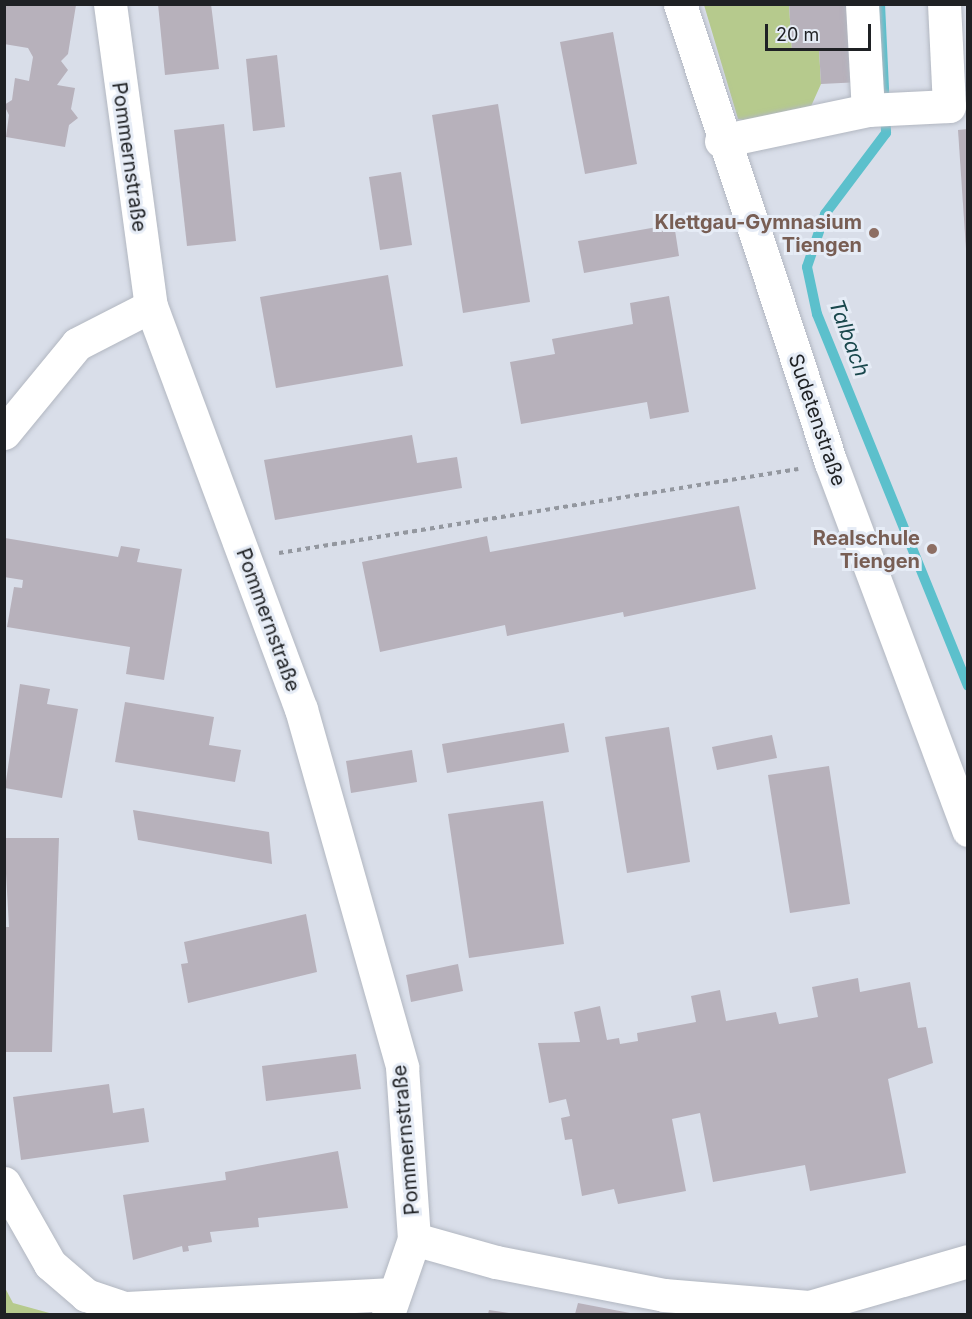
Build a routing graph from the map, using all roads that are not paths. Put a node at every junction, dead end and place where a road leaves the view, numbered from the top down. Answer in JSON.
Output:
{"nodes":[{"id":1,"x":110,"y":4,"type":"edge"},
{"id":2,"x":680,"y":4,"type":"edge"},
{"id":3,"x":862,"y":4,"type":"edge"},
{"id":4,"x":944,"y":4,"type":"edge"},
{"id":5,"x":958,"y":106,"type":"edge"},
{"id":6,"x":868,"y":110,"type":"junction"},
{"id":7,"x":721,"y":141,"type":"junction"},
{"id":8,"x":151,"y":306,"type":"junction"},
{"id":9,"x":4,"y":433,"type":"edge"},
{"id":10,"x":968,"y":830,"type":"edge"},
{"id":11,"x":4,"y":1183,"type":"edge"},
{"id":12,"x":414,"y":1239,"type":"junction"},
{"id":13,"x":968,"y":1261,"type":"edge"},
{"id":14,"x":390,"y":1304,"type":"edge"}],
"edges":[{"from":1,"to":8,"type":"street","name":"Pommernstraße"},
{"from":2,"to":7,"type":"street","name":"Sudetenstraße"},
{"from":3,"to":6,"type":"street"},
{"from":4,"to":5,"type":"street"},
{"from":5,"to":6,"type":"street"},
{"from":6,"to":7,"type":"street"},
{"from":7,"to":10,"type":"street","name":"Sudetenstraße"},
{"from":8,"to":9,"type":"street"},
{"from":8,"to":12,"type":"street","name":"Pommernstraße"},
{"from":11,"to":14,"type":"street"},
{"from":12,"to":13,"type":"street","name":"Pommernstraße"},
{"from":12,"to":14,"type":"street","name":"Pommernstraße"}]}
